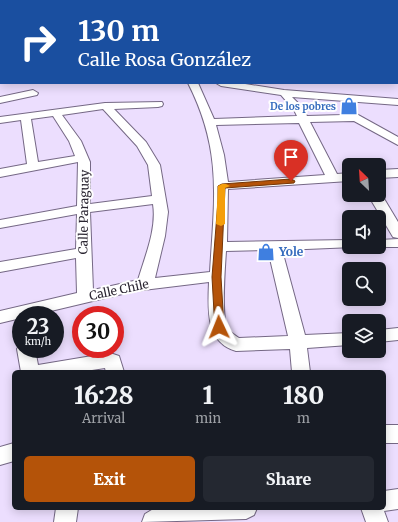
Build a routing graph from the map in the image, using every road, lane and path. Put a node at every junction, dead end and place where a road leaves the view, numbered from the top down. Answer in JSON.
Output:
{"nodes":[{"id":1,"x":194,"y":84,"type":"edge"},
{"id":2,"x":234,"y":84,"type":"edge"},
{"id":3,"x":33,"y":93,"type":"dead end"},
{"id":4,"x":284,"y":93,"type":"junction"},
{"id":5,"x":1,"y":94,"type":"edge"},
{"id":6,"x":332,"y":98,"type":"junction"},
{"id":7,"x":398,"y":102,"type":"edge"},
{"id":8,"x":158,"y":104,"type":"dead end"},
{"id":9,"x":105,"y":106,"type":"junction"},
{"id":10,"x":55,"y":112,"type":"junction"},
{"id":11,"x":24,"y":117,"type":"junction"},
{"id":12,"x":354,"y":118,"type":"junction"},
{"id":13,"x":0,"y":120,"type":"edge"},
{"id":14,"x":303,"y":120,"type":"junction"},
{"id":15,"x":210,"y":122,"type":"junction"},
{"id":16,"x":398,"y":142,"type":"edge"},
{"id":17,"x":82,"y":158,"type":"junction"},
{"id":18,"x":33,"y":167,"type":"junction"},
{"id":19,"x":0,"y":173,"type":"edge"},
{"id":20,"x":398,"y":173,"type":"edge"},
{"id":21,"x":386,"y":174,"type":"edge"},
{"id":22,"x":342,"y":177,"type":"edge"},
{"id":23,"x":333,"y":178,"type":"junction"},
{"id":24,"x":222,"y":186,"type":"junction"},
{"id":25,"x":160,"y":199,"type":"junction"},
{"id":26,"x":379,"y":202,"type":"edge"},
{"id":27,"x":84,"y":209,"type":"junction"},
{"id":28,"x":0,"y":224,"type":"edge"},
{"id":29,"x":398,"y":241,"type":"edge"},
{"id":30,"x":386,"y":243,"type":"edge"},
{"id":31,"x":342,"y":244,"type":"edge"},
{"id":32,"x":274,"y":246,"type":"junction"},
{"id":33,"x":219,"y":247,"type":"junction"},
{"id":34,"x":83,"y":252,"type":"junction"},
{"id":35,"x":0,"y":267,"type":"edge"},
{"id":36,"x":216,"y":277,"type":"junction"},
{"id":37,"x":144,"y":285,"type":"junction"},
{"id":38,"x":85,"y":297,"type":"junction"},
{"id":39,"x":51,"y":306,"type":"edge"},
{"id":40,"x":12,"y":315,"type":"edge"},
{"id":41,"x":0,"y":317,"type":"edge"},
{"id":42,"x":398,"y":334,"type":"edge"},
{"id":43,"x":386,"y":335,"type":"edge"},
{"id":44,"x":342,"y":340,"type":"edge"},
{"id":45,"x":298,"y":343,"type":"junction"},
{"id":46,"x":28,"y":358,"type":"edge"},
{"id":47,"x":30,"y":370,"type":"edge"},
{"id":48,"x":50,"y":370,"type":"edge"},
{"id":49,"x":115,"y":370,"type":"edge"},
{"id":50,"x":301,"y":370,"type":"edge"},
{"id":51,"x":386,"y":434,"type":"edge"},
{"id":52,"x":398,"y":434,"type":"edge"},
{"id":53,"x":12,"y":453,"type":"edge"},
{"id":54,"x":0,"y":456,"type":"edge"},
{"id":55,"x":398,"y":499,"type":"edge"},
{"id":56,"x":386,"y":501,"type":"edge"},
{"id":57,"x":67,"y":510,"type":"edge"},
{"id":58,"x":178,"y":510,"type":"edge"},
{"id":59,"x":373,"y":510,"type":"edge"},
{"id":60,"x":65,"y":522,"type":"edge"},
{"id":61,"x":153,"y":522,"type":"edge"},
{"id":62,"x":377,"y":522,"type":"edge"}],
"edges":[{"from":1,"to":15,"type":"street"},
{"from":2,"to":4,"type":"street"},
{"from":3,"to":5,"type":"street"},
{"from":4,"to":6,"type":"street"},
{"from":4,"to":14,"type":"street"},
{"from":6,"to":7,"type":"street"},
{"from":6,"to":12,"type":"street"},
{"from":8,"to":9,"type":"street"},
{"from":9,"to":10,"type":"street"},
{"from":9,"to":25,"type":"street"},
{"from":10,"to":11,"type":"street"},
{"from":10,"to":17,"type":"street","name":"Calle Paraguay"},
{"from":11,"to":13,"type":"street"},
{"from":11,"to":18,"type":"street"},
{"from":12,"to":14,"type":"street"},
{"from":12,"to":16,"type":"street"},
{"from":14,"to":15,"type":"street"},
{"from":14,"to":23,"type":"street"},
{"from":15,"to":24,"type":"street"},
{"from":17,"to":18,"type":"street"},
{"from":17,"to":27,"type":"street","name":"Calle Paraguay"},
{"from":18,"to":19,"type":"street"},
{"from":20,"to":21,"type":"street"},
{"from":22,"to":23,"type":"street"},
{"from":23,"to":24,"type":"street"},
{"from":24,"to":33,"type":"street"},
{"from":25,"to":27,"type":"street"},
{"from":25,"to":37,"type":"street"},
{"from":26,"to":29,"type":"street"},
{"from":27,"to":28,"type":"street"},
{"from":27,"to":34,"type":"street","name":"Calle Paraguay"},
{"from":29,"to":30,"type":"street"},
{"from":31,"to":32,"type":"street"},
{"from":32,"to":33,"type":"street"},
{"from":32,"to":45,"type":"street"},
{"from":33,"to":36,"type":"street"},
{"from":34,"to":35,"type":"street"},
{"from":34,"to":38,"type":"street","name":"Calle Paraguay"},
{"from":36,"to":37,"type":"street","name":"Calle Chile"},
{"from":36,"to":45,"type":"street"},
{"from":37,"to":38,"type":"street","name":"Calle Chile"},
{"from":38,"to":39,"type":"street","name":"Calle Chile"},
{"from":40,"to":41,"type":"street","name":"Calle Chile"},
{"from":42,"to":43,"type":"street"},
{"from":44,"to":45,"type":"street"},
{"from":45,"to":50,"type":"street"},
{"from":46,"to":47,"type":"street"},
{"from":48,"to":49,"type":"street"},
{"from":51,"to":52,"type":"street"},
{"from":53,"to":54,"type":"street"},
{"from":55,"to":56,"type":"street"},
{"from":57,"to":60,"type":"street"},
{"from":58,"to":61,"type":"street"},
{"from":59,"to":62,"type":"street"}]}
